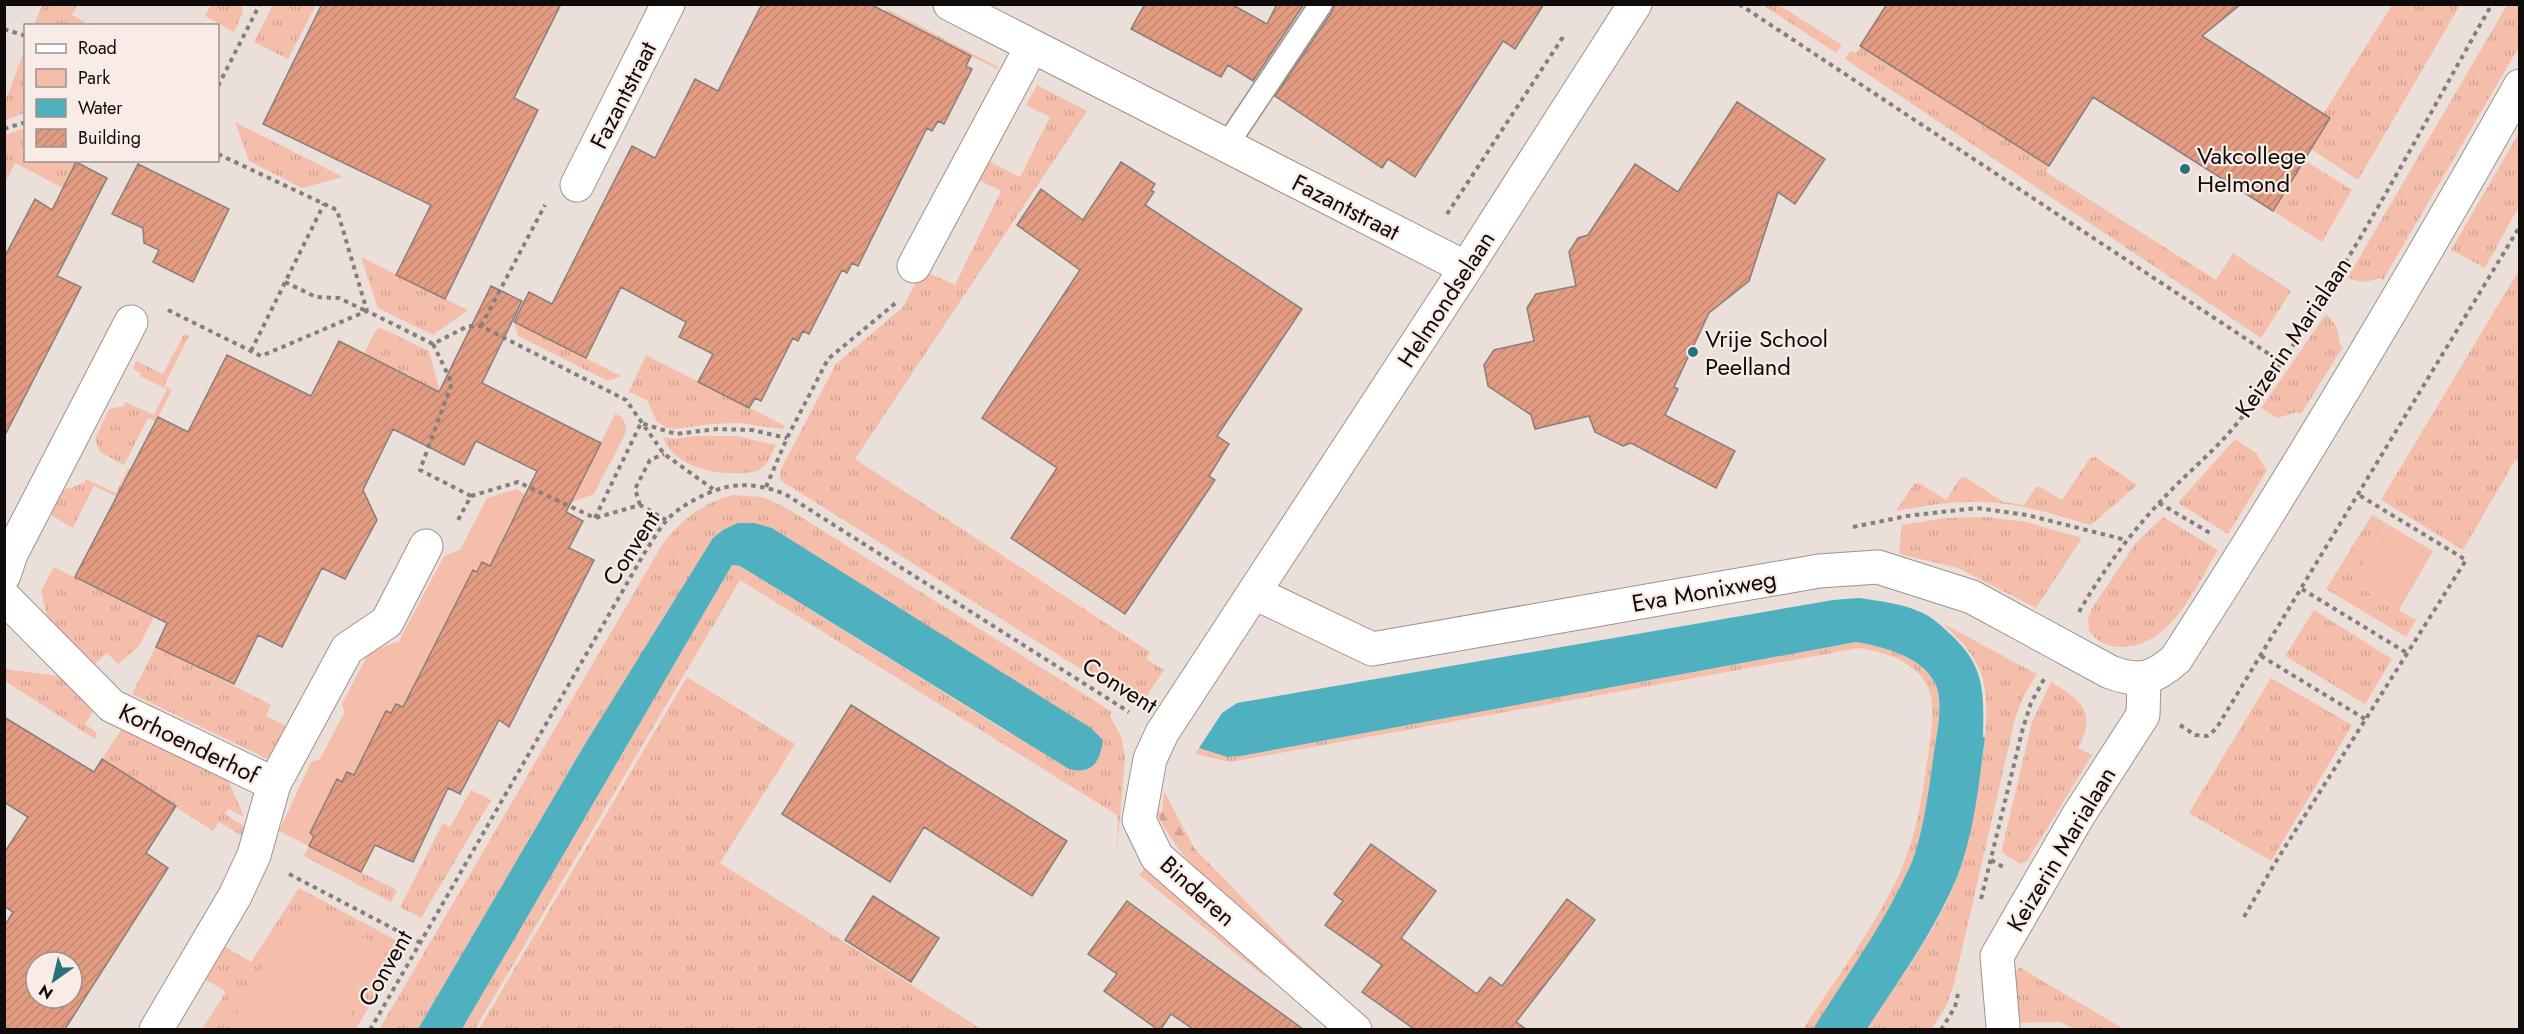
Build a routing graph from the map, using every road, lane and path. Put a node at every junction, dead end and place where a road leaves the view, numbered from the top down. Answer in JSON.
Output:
{"nodes":[{"id":1,"x":260,"y":4,"type":"edge"},
{"id":2,"x":668,"y":4,"type":"edge"},
{"id":3,"x":950,"y":4,"type":"edge"},
{"id":4,"x":1321,"y":4,"type":"edge"},
{"id":5,"x":1635,"y":4,"type":"edge"},
{"id":6,"x":1739,"y":4,"type":"edge"},
{"id":7,"x":2492,"y":4,"type":"edge"},
{"id":8,"x":4,"y":30,"type":"edge"},
{"id":9,"x":1565,"y":34,"type":"dead end"},
{"id":10,"x":24,"y":35,"type":"edge"},
{"id":11,"x":1032,"y":46,"type":"junction"},
{"id":12,"x":219,"y":84,"type":"edge"},
{"id":13,"x":2520,"y":86,"type":"edge"},
{"id":14,"x":24,"y":123,"type":"edge"},
{"id":15,"x":4,"y":129,"type":"edge"},
{"id":16,"x":1227,"y":146,"type":"junction"},
{"id":17,"x":219,"y":154,"type":"edge"},
{"id":18,"x":577,"y":185,"type":"joint"},
{"id":19,"x":324,"y":204,"type":"junction"},
{"id":20,"x":2520,"y":226,"type":"edge"},
{"id":21,"x":1425,"y":247,"type":"junction"},
{"id":22,"x":915,"y":266,"type":"joint"},
{"id":23,"x":1466,"y":268,"type":"junction"},
{"id":24,"x":285,"y":282,"type":"junction"},
{"id":25,"x":367,"y":311,"type":"junction"},
{"id":26,"x":131,"y":322,"type":"joint"},
{"id":27,"x":481,"y":326,"type":"junction"},
{"id":28,"x":433,"y":344,"type":"junction"},
{"id":29,"x":251,"y":351,"type":"junction"},
{"id":30,"x":2282,"y":362,"type":"junction"},
{"id":31,"x":641,"y":423,"type":"junction"},
{"id":32,"x":786,"y":438,"type":"junction"},
{"id":33,"x":664,"y":454,"type":"junction"},
{"id":34,"x":765,"y":486,"type":"junction"},
{"id":35,"x":714,"y":489,"type":"junction"},
{"id":36,"x":2359,"y":495,"type":"junction"},
{"id":37,"x":471,"y":496,"type":"junction"},
{"id":38,"x":2159,"y":503,"type":"junction"},
{"id":39,"x":640,"y":504,"type":"junction"},
{"id":40,"x":596,"y":518,"type":"junction"},
{"id":41,"x":666,"y":520,"type":"junction"},
{"id":42,"x":1851,"y":527,"type":"dead end"},
{"id":43,"x":2126,"y":540,"type":"junction"},
{"id":44,"x":426,"y":546,"type":"joint"},
{"id":45,"x":2244,"y":554,"type":"junction"},
{"id":46,"x":7,"y":559,"type":"edge"},
{"id":47,"x":2302,"y":589,"type":"junction"},
{"id":48,"x":1255,"y":592,"type":"junction"},
{"id":49,"x":4,"y":597,"type":"edge"},
{"id":50,"x":2060,"y":645,"type":"junction"},
{"id":51,"x":2407,"y":653,"type":"junction"},
{"id":52,"x":2261,"y":656,"type":"junction"},
{"id":53,"x":2144,"y":679,"type":"junction"},
{"id":54,"x":2365,"y":719,"type":"junction"},
{"id":55,"x":1162,"y":733,"type":"junction"},
{"id":56,"x":274,"y":784,"type":"junction"},
{"id":57,"x":254,"y":855,"type":"junction"},
{"id":58,"x":1981,"y":903,"type":"dead end"},
{"id":59,"x":2244,"y":917,"type":"dead end"},
{"id":60,"x":421,"y":943,"type":"junction"},
{"id":61,"x":1960,"y":987,"type":"dead end"},
{"id":62,"x":2003,"y":1026,"type":"dead end"},
{"id":63,"x":156,"y":1029,"type":"edge"},
{"id":64,"x":370,"y":1029,"type":"edge"},
{"id":65,"x":1355,"y":1029,"type":"edge"},
{"id":66,"x":1941,"y":1029,"type":"edge"}],
"edges":[{"from":1,"to":12,"type":"path"},
{"from":2,"to":18,"type":"street","name":"Fazantstraat"},
{"from":3,"to":11,"type":"street","name":"Fazantstraat"},
{"from":4,"to":16,"type":"lane"},
{"from":5,"to":23,"type":"street","name":"Helmondselaan"},
{"from":6,"to":30,"type":"path"},
{"from":7,"to":30,"type":"path","name":"Keizerin Marialaan"},
{"from":8,"to":10,"type":"path"},
{"from":9,"to":21,"type":"path"},
{"from":11,"to":16,"type":"street","name":"Fazantstraat"},
{"from":11,"to":22,"type":"street"},
{"from":13,"to":45,"type":"street"},
{"from":14,"to":15,"type":"path"},
{"from":16,"to":21,"type":"street","name":"Fazantstraat"},
{"from":17,"to":19,"type":"path"},
{"from":18,"to":27,"type":"path"},
{"from":19,"to":24,"type":"path"},
{"from":19,"to":25,"type":"path"},
{"from":20,"to":36,"type":"path"},
{"from":21,"to":23,"type":"street","name":"Fazantstraat"},
{"from":22,"to":32,"type":"path"},
{"from":23,"to":48,"type":"street","name":"Helmondselaan"},
{"from":24,"to":25,"type":"path"},
{"from":24,"to":29,"type":"path"},
{"from":25,"to":28,"type":"path"},
{"from":25,"to":29,"type":"path"},
{"from":26,"to":29,"type":"path"},
{"from":26,"to":46,"type":"street"},
{"from":27,"to":28,"type":"path"},
{"from":27,"to":31,"type":"path"},
{"from":28,"to":37,"type":"path"},
{"from":30,"to":38,"type":"path","name":"Keizerin Marialaan"},
{"from":31,"to":32,"type":"path"},
{"from":31,"to":33,"type":"path"},
{"from":31,"to":40,"type":"path"},
{"from":32,"to":34,"type":"path"},
{"from":33,"to":35,"type":"path"},
{"from":33,"to":39,"type":"path"},
{"from":34,"to":35,"type":"path","name":"Convent"},
{"from":34,"to":55,"type":"path","name":"Convent"},
{"from":35,"to":41,"type":"path","name":"Convent"},
{"from":36,"to":47,"type":"path"},
{"from":36,"to":51,"type":"path"},
{"from":37,"to":40,"type":"path"},
{"from":37,"to":44,"type":"path"},
{"from":38,"to":43,"type":"path","name":"Keizerin Marialaan"},
{"from":38,"to":45,"type":"path"},
{"from":39,"to":40,"type":"path"},
{"from":39,"to":41,"type":"path"},
{"from":41,"to":60,"type":"path","name":"Convent"},
{"from":42,"to":43,"type":"path"},
{"from":43,"to":50,"type":"path","name":"Keizerin Marialaan"},
{"from":44,"to":56,"type":"street","name":"Korhoenderhof"},
{"from":45,"to":53,"type":"street"},
{"from":47,"to":51,"type":"path"},
{"from":47,"to":52,"type":"path"},
{"from":48,"to":50,"type":"street","name":"Eva Monixweg"},
{"from":48,"to":55,"type":"street","name":"Binderen"},
{"from":49,"to":56,"type":"street","name":"Korhoenderhof"},
{"from":50,"to":53,"type":"street","name":"Eva Monixweg"},
{"from":50,"to":58,"type":"path","name":"Keizerin Marialaan"},
{"from":51,"to":54,"type":"path"},
{"from":52,"to":53,"type":"path"},
{"from":52,"to":54,"type":"path"},
{"from":53,"to":62,"type":"street","name":"Keizerin Marialaan"},
{"from":54,"to":59,"type":"path"},
{"from":55,"to":65,"type":"street","name":"Binderen"},
{"from":56,"to":57,"type":"street","name":"Korhoenderhof"},
{"from":57,"to":60,"type":"path"},
{"from":57,"to":63,"type":"street","name":"Korhoenderhof"},
{"from":60,"to":64,"type":"path","name":"Convent"},
{"from":61,"to":66,"type":"path"}]}
